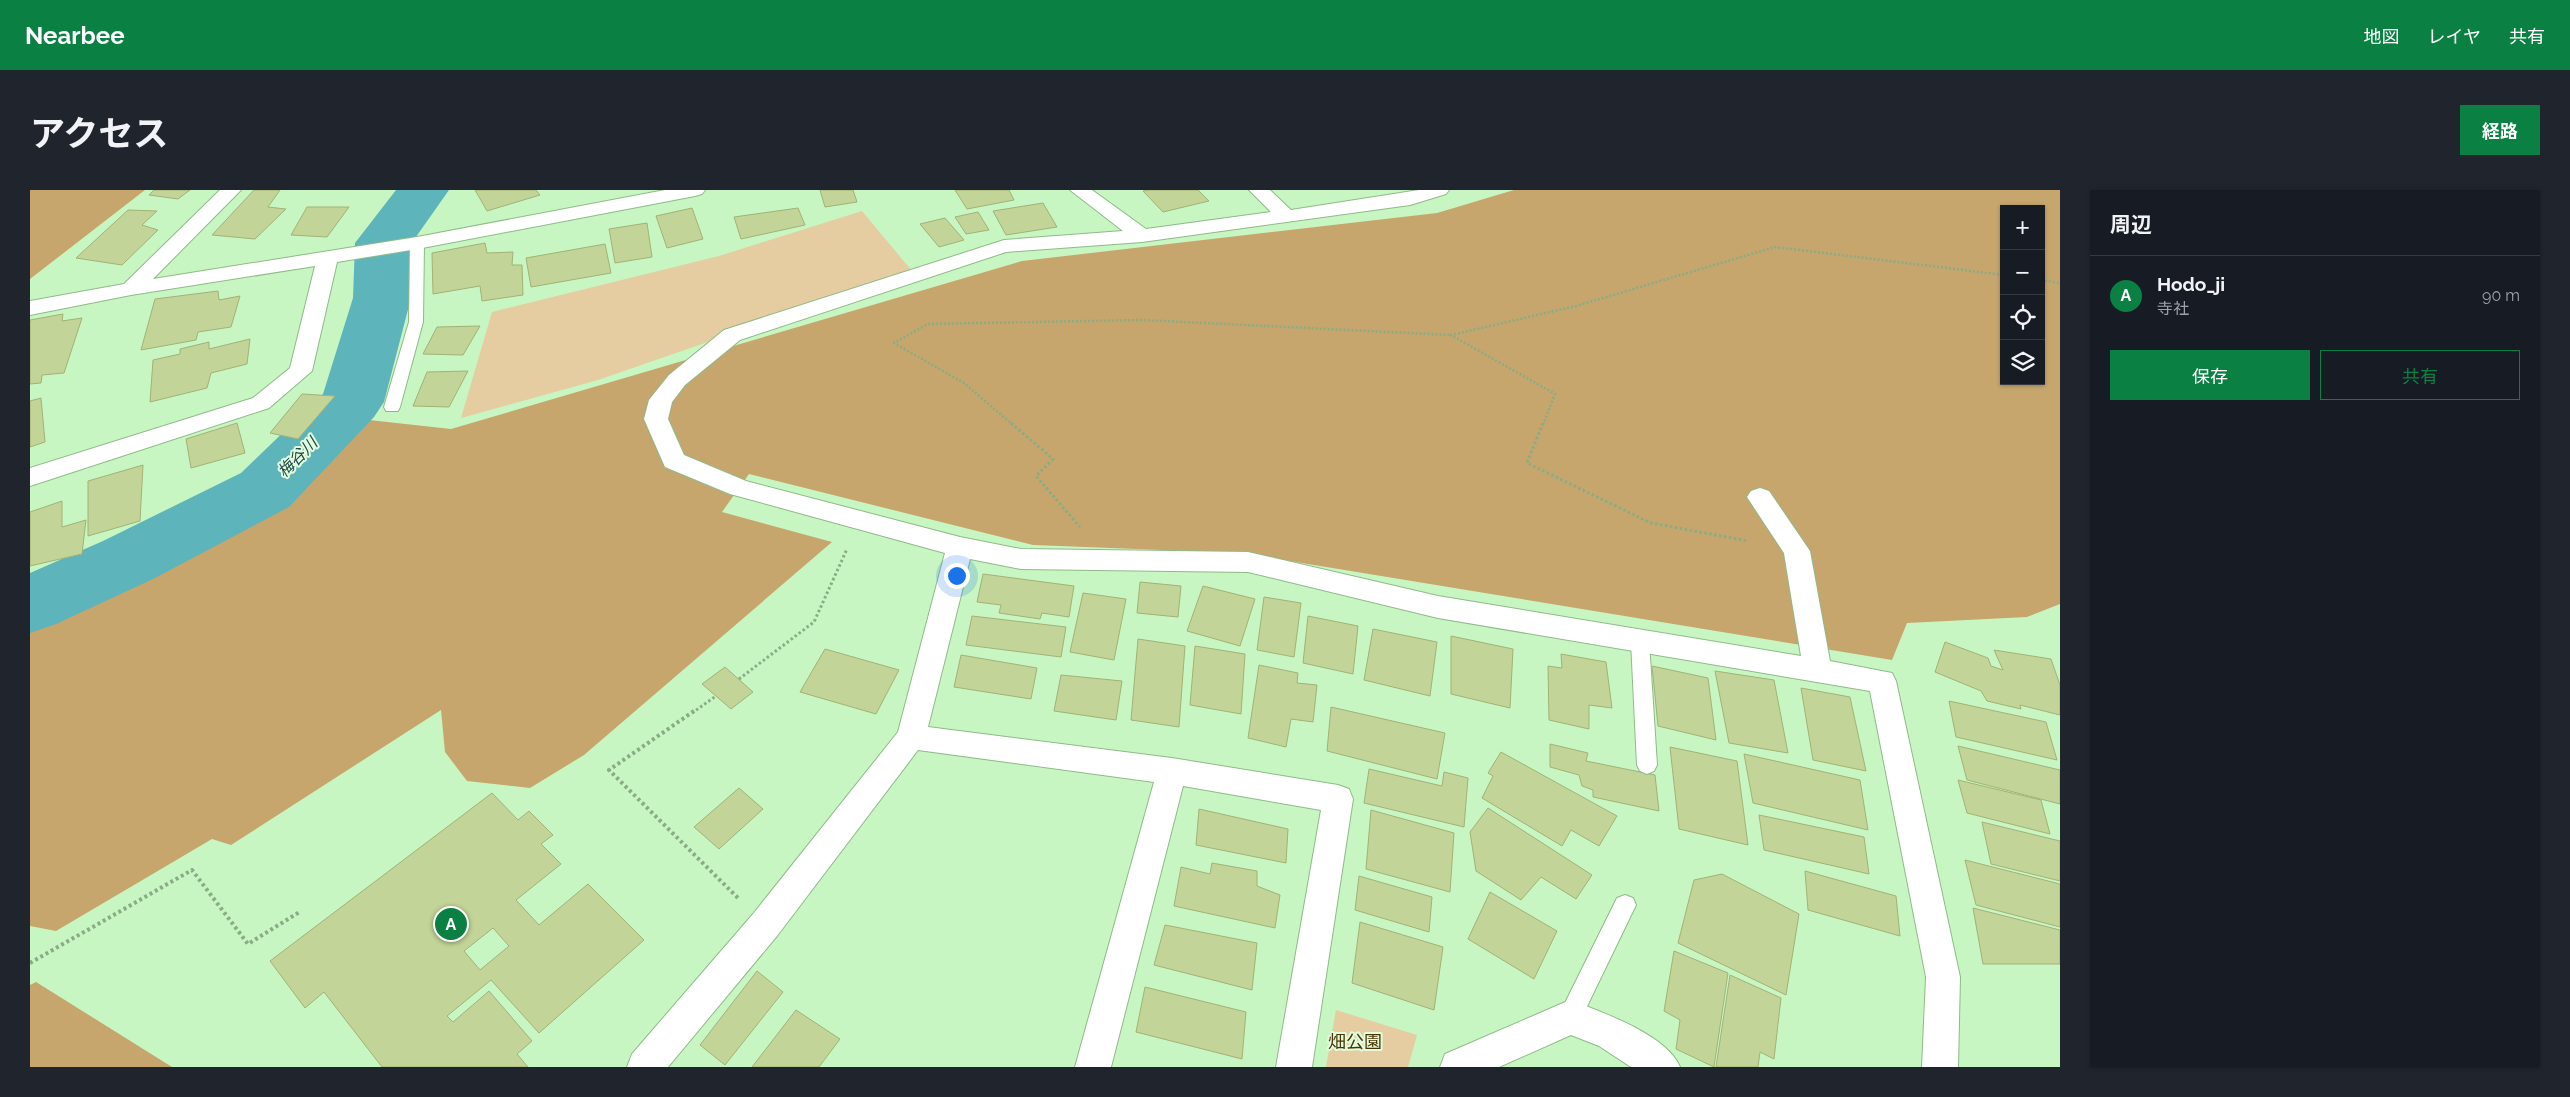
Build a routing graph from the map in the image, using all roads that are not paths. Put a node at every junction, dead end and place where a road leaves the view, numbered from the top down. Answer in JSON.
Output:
{"nodes":[{"id":1,"x":231,"y":190,"type":"edge"},
{"id":2,"x":695,"y":190,"type":"edge"},
{"id":3,"x":1080,"y":190,"type":"edge"},
{"id":4,"x":1259,"y":190,"type":"edge"},
{"id":5,"x":1439,"y":190,"type":"edge"},
{"id":6,"x":1286,"y":216,"type":"junction"},
{"id":7,"x":1142,"y":236,"type":"junction"},
{"id":8,"x":417,"y":243,"type":"junction"},
{"id":9,"x":327,"y":259,"type":"junction"},
{"id":10,"x":131,"y":289,"type":"junction"},
{"id":11,"x":30,"y":308,"type":"edge"},
{"id":12,"x":392,"y":406,"type":"dead end"},
{"id":13,"x":30,"y":477,"type":"edge"},
{"id":14,"x":1760,"y":497,"type":"dead end"},
{"id":15,"x":960,"y":547,"type":"junction"},
{"id":16,"x":1640,"y":640,"type":"junction"},
{"id":17,"x":1818,"y":670,"type":"junction"},
{"id":18,"x":911,"y":737,"type":"junction"},
{"id":19,"x":1647,"y":765,"type":"dead end"},
{"id":20,"x":1172,"y":771,"type":"junction"},
{"id":21,"x":1625,"y":905,"type":"dead end"},
{"id":22,"x":1570,"y":1017,"type":"junction"},
{"id":23,"x":645,"y":1067,"type":"edge"},
{"id":24,"x":1093,"y":1067,"type":"edge"},
{"id":25,"x":1294,"y":1067,"type":"edge"},
{"id":26,"x":1458,"y":1067,"type":"edge"},
{"id":27,"x":1662,"y":1067,"type":"edge"},
{"id":28,"x":1940,"y":1067,"type":"edge"}],
"edges":[{"from":1,"to":10,"type":"street"},
{"from":2,"to":8,"type":"street"},
{"from":3,"to":7,"type":"street"},
{"from":4,"to":6,"type":"street"},
{"from":5,"to":6,"type":"street"},
{"from":6,"to":7,"type":"street"},
{"from":7,"to":15,"type":"street"},
{"from":8,"to":9,"type":"street"},
{"from":8,"to":12,"type":"lane"},
{"from":9,"to":10,"type":"street"},
{"from":9,"to":13,"type":"street"},
{"from":10,"to":11,"type":"street"},
{"from":14,"to":17,"type":"street"},
{"from":15,"to":16,"type":"street"},
{"from":15,"to":18,"type":"street"},
{"from":16,"to":17,"type":"street"},
{"from":16,"to":19,"type":"lane"},
{"from":17,"to":28,"type":"street"},
{"from":18,"to":20,"type":"street"},
{"from":18,"to":23,"type":"street"},
{"from":20,"to":24,"type":"street"},
{"from":20,"to":25,"type":"street"},
{"from":21,"to":22,"type":"lane"},
{"from":22,"to":26,"type":"street"},
{"from":22,"to":27,"type":"street"}]}
